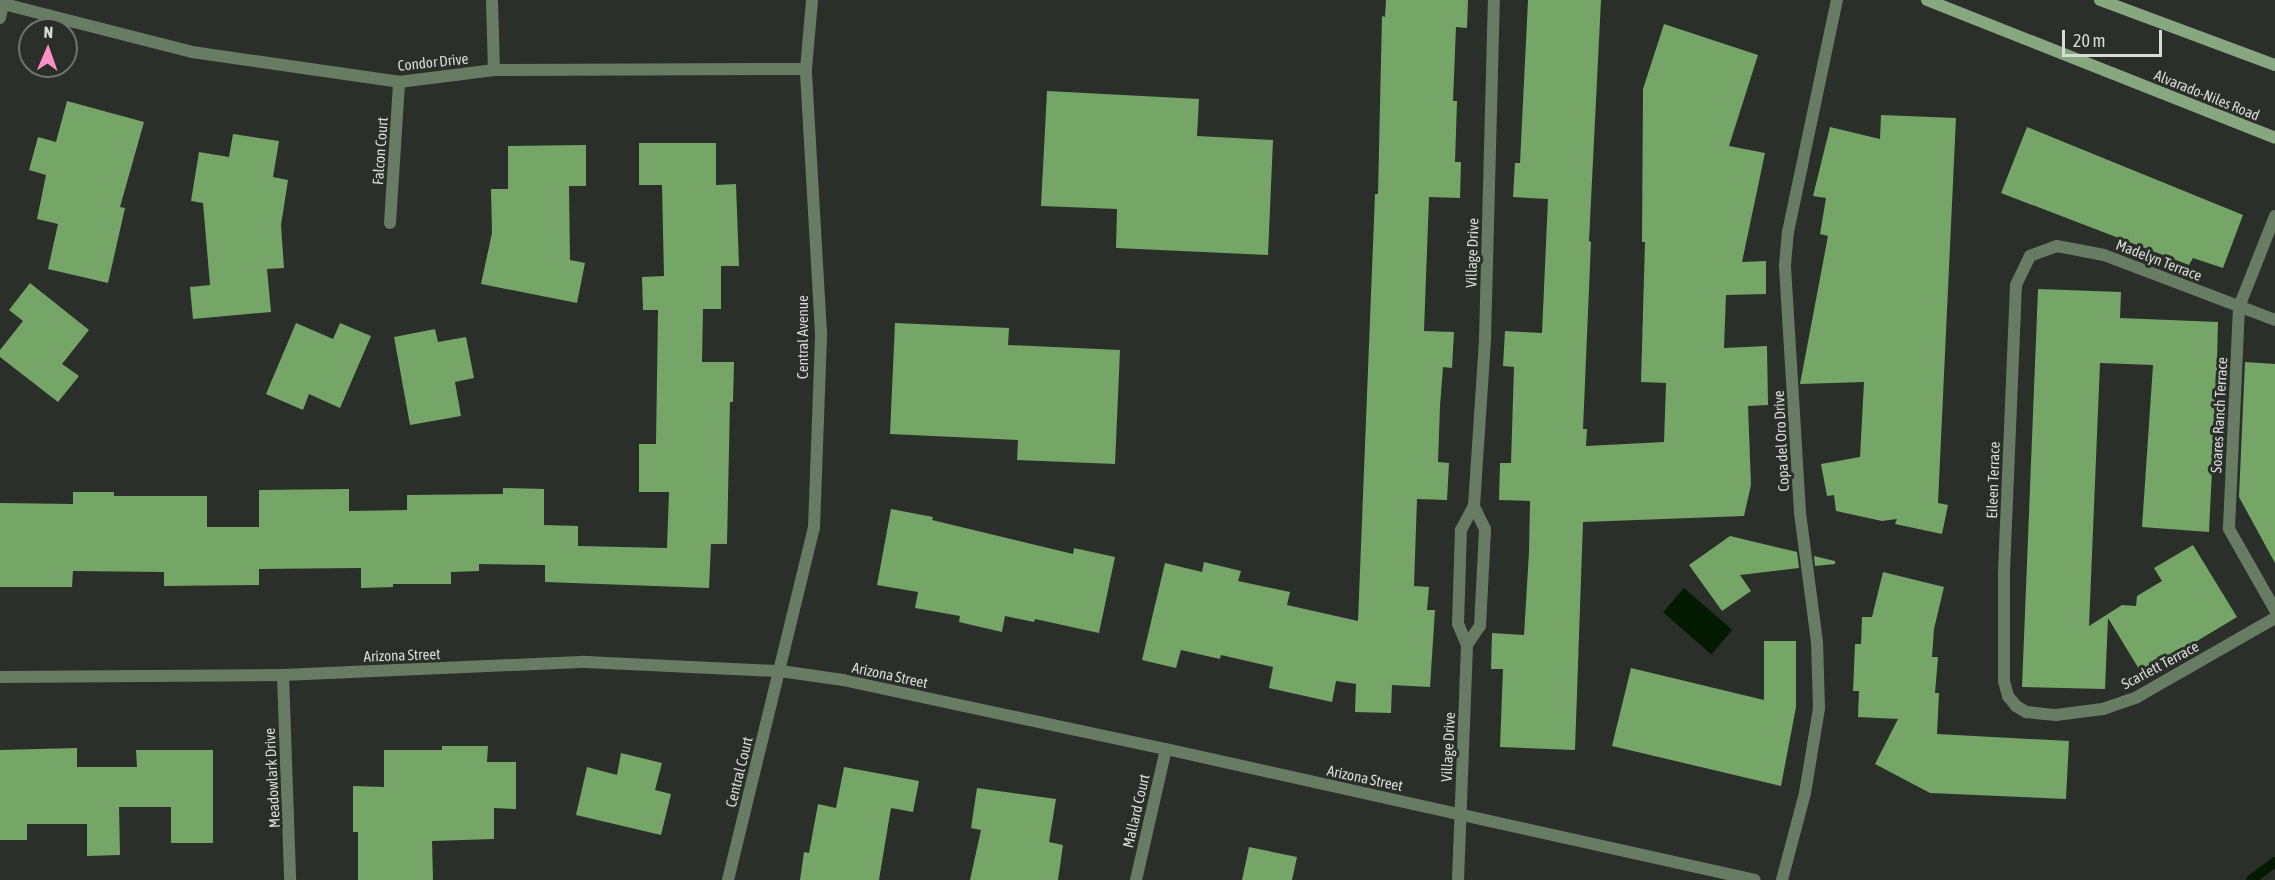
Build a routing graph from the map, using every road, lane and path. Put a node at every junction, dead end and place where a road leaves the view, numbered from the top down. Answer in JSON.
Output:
{"nodes":[{"id":1,"x":492,"y":0,"type":"edge"},
{"id":2,"x":812,"y":0,"type":"edge"},
{"id":3,"x":1494,"y":0,"type":"edge"},
{"id":4,"x":1837,"y":0,"type":"edge"},
{"id":5,"x":1927,"y":0,"type":"edge"},
{"id":6,"x":2100,"y":0,"type":"edge"},
{"id":7,"x":3,"y":2,"type":"edge"},
{"id":8,"x":0,"y":18,"type":"edge"},
{"id":9,"x":2275,"y":65,"type":"edge"},
{"id":10,"x":806,"y":69,"type":"junction"},
{"id":11,"x":494,"y":70,"type":"junction"},
{"id":12,"x":399,"y":82,"type":"junction"},
{"id":13,"x":2275,"y":138,"type":"edge"},
{"id":14,"x":2275,"y":216,"type":"edge"},
{"id":15,"x":390,"y":223,"type":"dead end"},
{"id":16,"x":2030,"y":256,"type":"joint"},
{"id":17,"x":2239,"y":307,"type":"junction"},
{"id":18,"x":2275,"y":320,"type":"edge"},
{"id":19,"x":1474,"y":506,"type":"junction"},
{"id":20,"x":2275,"y":610,"type":"edge"},
{"id":21,"x":2275,"y":618,"type":"edge"},
{"id":22,"x":1467,"y":645,"type":"junction"},
{"id":23,"x":780,"y":671,"type":"junction"},
{"id":24,"x":283,"y":675,"type":"junction"},
{"id":25,"x":0,"y":677,"type":"edge"},
{"id":26,"x":2016,"y":706,"type":"joint"},
{"id":27,"x":1166,"y":749,"type":"junction"},
{"id":28,"x":1461,"y":814,"type":"junction"},
{"id":29,"x":290,"y":880,"type":"edge"},
{"id":30,"x":728,"y":880,"type":"edge"},
{"id":31,"x":1136,"y":880,"type":"edge"},
{"id":32,"x":1458,"y":880,"type":"edge"},
{"id":33,"x":1754,"y":880,"type":"edge"},
{"id":34,"x":1782,"y":880,"type":"edge"}],
"edges":[{"from":1,"to":11,"type":"street"},
{"from":2,"to":10,"type":"street","name":"Central Avenue"},
{"from":3,"to":19,"type":"street","name":"Village Drive"},
{"from":4,"to":34,"type":"street","name":"Copa del Oro Drive"},
{"from":5,"to":13,"type":"main road","name":"Alvarado-Niles Road"},
{"from":6,"to":9,"type":"main road"},
{"from":7,"to":8,"type":"street"},
{"from":7,"to":12,"type":"street","name":"Condor Drive"},
{"from":10,"to":11,"type":"street","name":"Condor Drive"},
{"from":10,"to":23,"type":"street","name":"Central Avenue"},
{"from":11,"to":12,"type":"street","name":"Condor Drive"},
{"from":12,"to":15,"type":"street","name":"Falcon Court"},
{"from":14,"to":17,"type":"street","name":"Soares Ranch Terrace"},
{"from":16,"to":17,"type":"street","name":"Madelyn Terrace"},
{"from":16,"to":26,"type":"street","name":"Eileen Terrace"},
{"from":17,"to":18,"type":"street","name":"Madelyn Terrace"},
{"from":17,"to":20,"type":"street","name":"Soares Ranch Terrace"},
{"from":19,"to":22,"type":"street","name":"Village Drive"},
{"from":19,"to":22,"type":"street","name":"Village Drive"},
{"from":21,"to":26,"type":"street","name":"Scarlett Terrace"},
{"from":22,"to":28,"type":"street","name":"Village Drive"},
{"from":23,"to":24,"type":"street","name":"Arizona Street"},
{"from":23,"to":27,"type":"street","name":"Arizona Street"},
{"from":23,"to":30,"type":"street","name":"Central Court"},
{"from":24,"to":25,"type":"street","name":"Arizona Street"},
{"from":24,"to":29,"type":"street","name":"Meadowlark Drive"},
{"from":27,"to":28,"type":"street","name":"Arizona Street"},
{"from":27,"to":31,"type":"street","name":"Mallard Court"},
{"from":28,"to":32,"type":"street","name":"Village Drive"},
{"from":28,"to":33,"type":"street","name":"Arizona Street"}]}
